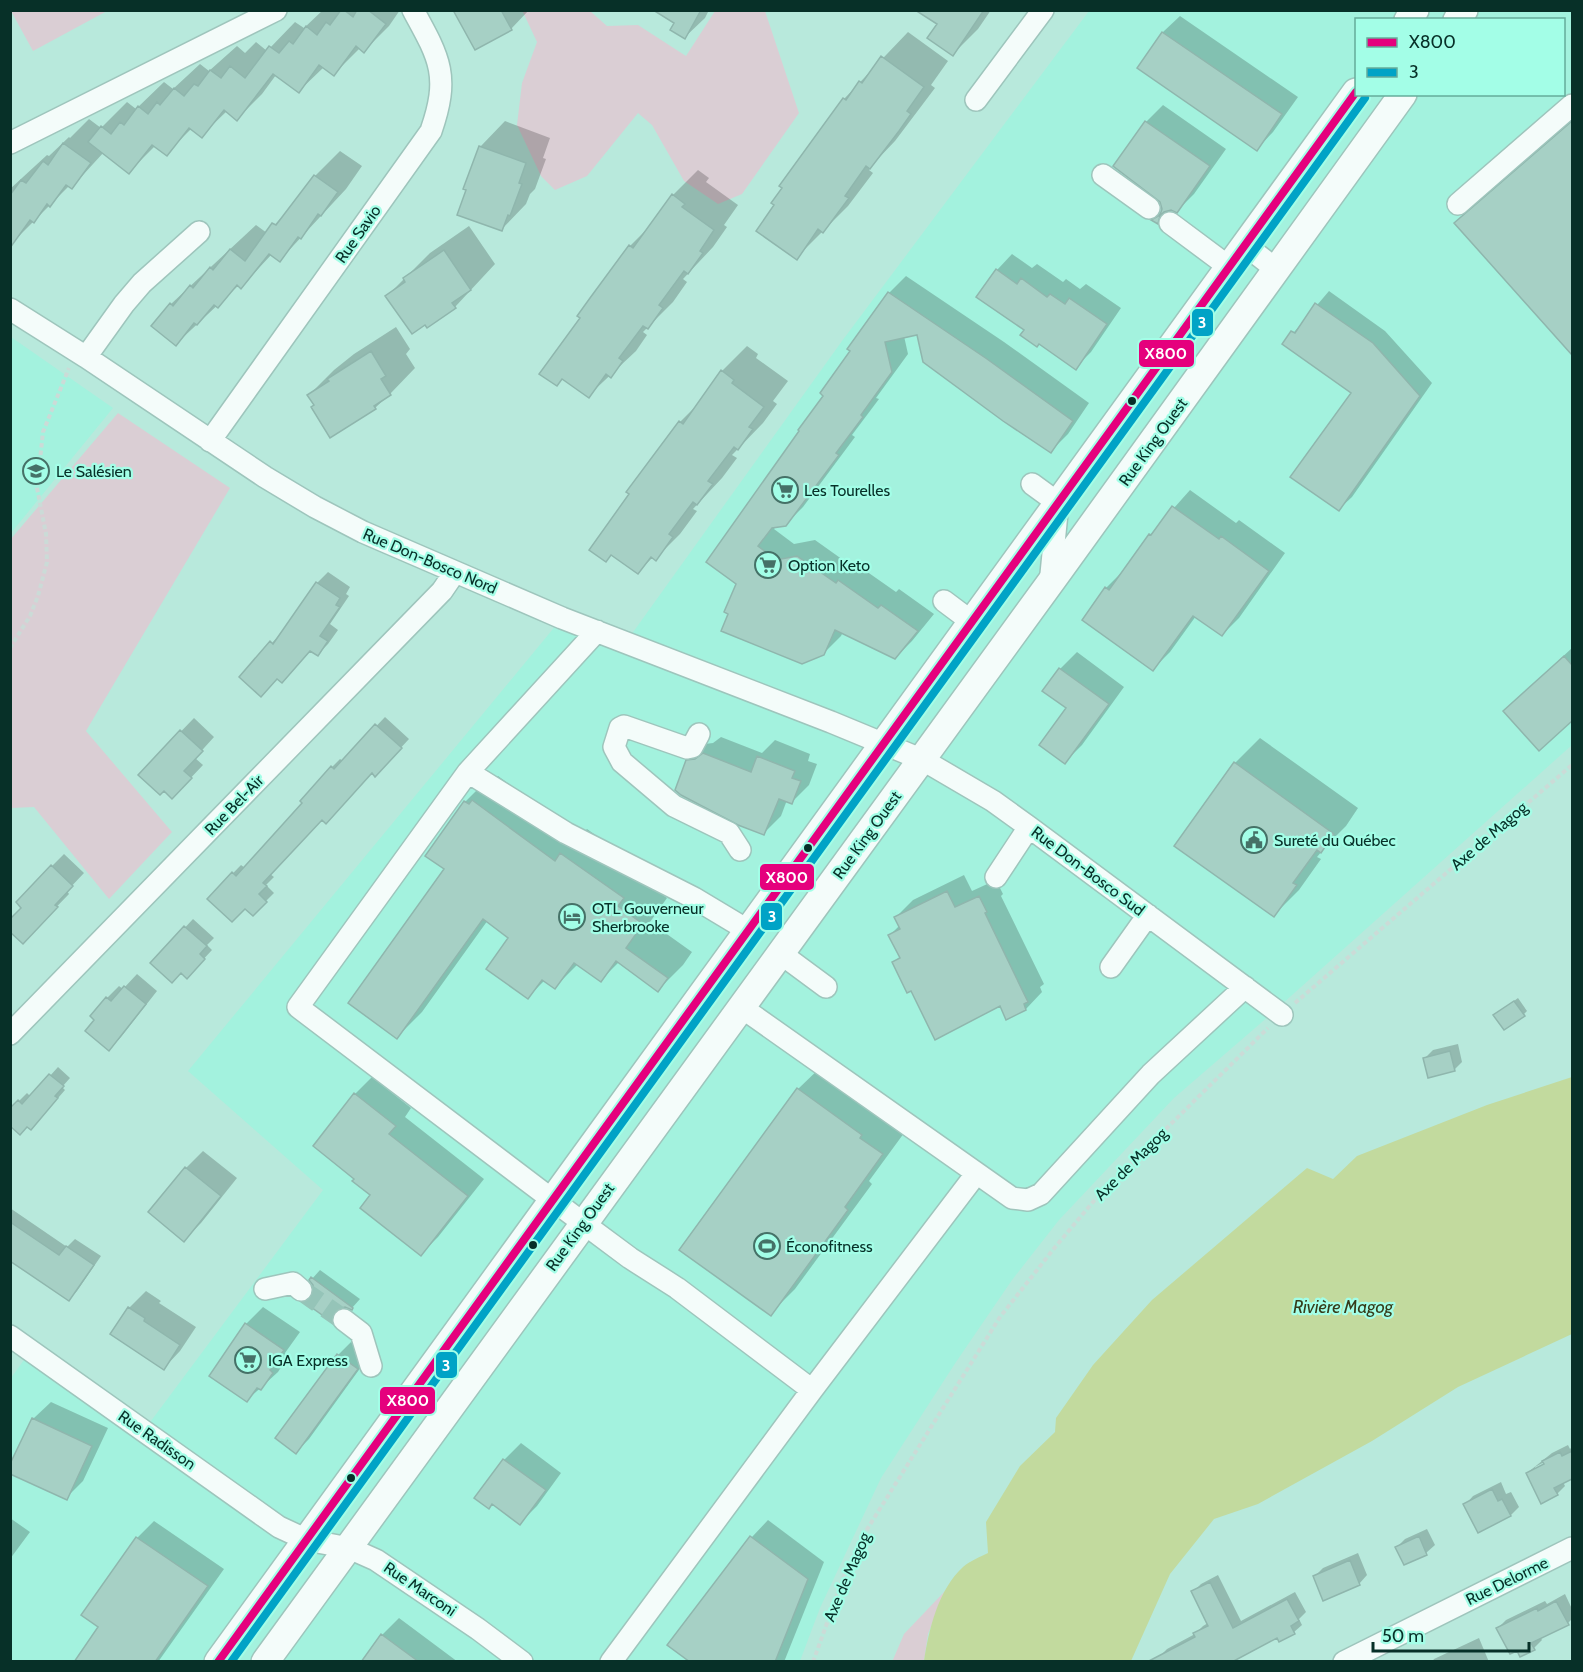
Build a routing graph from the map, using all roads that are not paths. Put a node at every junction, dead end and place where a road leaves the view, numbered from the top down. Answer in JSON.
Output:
{"nodes":[{"id":1,"x":276,"y":10,"type":"edge"},
{"id":2,"x":413,"y":10,"type":"edge"},
{"id":3,"x":1043,"y":10,"type":"edge"},
{"id":4,"x":1355,"y":93,"type":"edge"},
{"id":5,"x":1402,"y":96,"type":"edge"},
{"id":6,"x":976,"y":100,"type":"dead end"},
{"id":7,"x":1572,"y":105,"type":"edge"},
{"id":8,"x":10,"y":143,"type":"edge"},
{"id":9,"x":1103,"y":175,"type":"dead end"},
{"id":10,"x":1458,"y":204,"type":"dead end"},
{"id":11,"x":1149,"y":208,"type":"dead end"},
{"id":12,"x":1170,"y":223,"type":"dead end"},
{"id":13,"x":199,"y":232,"type":"dead end"},
{"id":14,"x":1245,"y":245,"type":"junction"},
{"id":15,"x":1229,"y":267,"type":"junction"},
{"id":16,"x":1277,"y":270,"type":"junction"},
{"id":17,"x":11,"y":309,"type":"edge"},
{"id":18,"x":80,"y":354,"type":"junction"},
{"id":19,"x":210,"y":441,"type":"junction"},
{"id":20,"x":1032,"y":484,"type":"dead end"},
{"id":21,"x":1058,"y":503,"type":"junction"},
{"id":22,"x":454,"y":572,"type":"junction"},
{"id":23,"x":1050,"y":584,"type":"junction"},
{"id":24,"x":944,"y":601,"type":"dead end"},
{"id":25,"x":972,"y":622,"type":"junction"},
{"id":26,"x":597,"y":632,"type":"junction"},
{"id":27,"x":699,"y":734,"type":"dead end"},
{"id":28,"x":884,"y":744,"type":"junction"},
{"id":29,"x":923,"y":760,"type":"junction"},
{"id":30,"x":468,"y":772,"type":"junction"},
{"id":31,"x":1029,"y":827,"type":"junction"},
{"id":32,"x":740,"y":850,"type":"dead end"},
{"id":33,"x":996,"y":877,"type":"dead end"},
{"id":34,"x":1148,"y":915,"type":"junction"},
{"id":35,"x":749,"y":931,"type":"junction"},
{"id":36,"x":780,"y":953,"type":"junction"},
{"id":37,"x":1111,"y":967,"type":"dead end"},
{"id":38,"x":826,"y":987,"type":"dead end"},
{"id":39,"x":1245,"y":987,"type":"junction"},
{"id":40,"x":741,"y":1007,"type":"junction"},
{"id":41,"x":1282,"y":1015,"type":"road end"},
{"id":42,"x":10,"y":1035,"type":"edge"},
{"id":43,"x":976,"y":1174,"type":"junction"},
{"id":44,"x":553,"y":1200,"type":"junction"},
{"id":45,"x":583,"y":1223,"type":"junction"},
{"id":46,"x":265,"y":1289,"type":"dead end"},
{"id":47,"x":302,"y":1290,"type":"tunnel mouth"},
{"id":48,"x":344,"y":1320,"type":"tunnel mouth"},
{"id":49,"x":14,"y":1346,"type":"edge"},
{"id":50,"x":371,"y":1366,"type":"dead end"},
{"id":51,"x":812,"y":1390,"type":"junction"},
{"id":52,"x":307,"y":1540,"type":"junction"},
{"id":53,"x":349,"y":1548,"type":"junction"},
{"id":54,"x":1572,"y":1548,"type":"edge"},
{"id":55,"x":218,"y":1662,"type":"edge"},
{"id":56,"x":266,"y":1662,"type":"edge"},
{"id":57,"x":522,"y":1662,"type":"edge"},
{"id":58,"x":611,"y":1662,"type":"edge"},
{"id":59,"x":1344,"y":1662,"type":"edge"}],
"edges":[{"from":1,"to":8,"type":"street"},
{"from":2,"to":19,"type":"street","name":"Rue Savio"},
{"from":3,"to":6,"type":"street"},
{"from":4,"to":14,"type":"main road"},
{"from":5,"to":16,"type":"main road","name":"Rue King Ouest"},
{"from":7,"to":10,"type":"street"},
{"from":9,"to":11,"type":"street"},
{"from":12,"to":15,"type":"street"},
{"from":13,"to":18,"type":"street"},
{"from":14,"to":15,"type":"main road"},
{"from":14,"to":16,"type":"street"},
{"from":15,"to":21,"type":"main road"},
{"from":16,"to":23,"type":"main road","name":"Rue King Ouest"},
{"from":17,"to":18,"type":"street","name":"Rue Don-Bosco Nord"},
{"from":18,"to":19,"type":"street","name":"Rue Don-Bosco Nord"},
{"from":19,"to":22,"type":"street","name":"Rue Don-Bosco Nord"},
{"from":20,"to":21,"type":"street"},
{"from":21,"to":23,"type":"street"},
{"from":21,"to":25,"type":"main road"},
{"from":22,"to":26,"type":"street","name":"Rue Don-Bosco Nord"},
{"from":22,"to":42,"type":"street","name":"Rue Bel-Air"},
{"from":23,"to":29,"type":"main road","name":"Rue King Ouest"},
{"from":24,"to":25,"type":"street"},
{"from":25,"to":28,"type":"main road"},
{"from":26,"to":28,"type":"street","name":"Rue Don-Bosco Nord"},
{"from":26,"to":30,"type":"street"},
{"from":27,"to":32,"type":"street"},
{"from":28,"to":29,"type":"street","name":"Rue Don-Bosco Sud"},
{"from":28,"to":35,"type":"main road"},
{"from":29,"to":31,"type":"street","name":"Rue Don-Bosco Sud"},
{"from":29,"to":36,"type":"main road","name":"Rue King Ouest"},
{"from":30,"to":35,"type":"street"},
{"from":30,"to":44,"type":"street"},
{"from":31,"to":33,"type":"street"},
{"from":31,"to":34,"type":"street","name":"Rue Don-Bosco Sud"},
{"from":34,"to":37,"type":"street"},
{"from":34,"to":39,"type":"street","name":"Rue Don-Bosco Sud"},
{"from":35,"to":44,"type":"main road"},
{"from":36,"to":38,"type":"street"},
{"from":36,"to":40,"type":"main road","name":"Rue King Ouest"},
{"from":39,"to":41,"type":"street","name":"Rue Don-Bosco Sud"},
{"from":39,"to":43,"type":"street"},
{"from":40,"to":43,"type":"street"},
{"from":40,"to":45,"type":"main road","name":"Rue King Ouest"},
{"from":43,"to":51,"type":"street"},
{"from":44,"to":45,"type":"street"},
{"from":44,"to":52,"type":"main road"},
{"from":45,"to":51,"type":"street"},
{"from":45,"to":53,"type":"main road","name":"Rue King Ouest"},
{"from":46,"to":47,"type":"street"},
{"from":48,"to":50,"type":"street"},
{"from":49,"to":52,"type":"street","name":"Rue Radisson"},
{"from":51,"to":58,"type":"street"},
{"from":52,"to":53,"type":"street","name":"Rue Marconi"},
{"from":52,"to":55,"type":"main road"},
{"from":53,"to":56,"type":"main road","name":"Rue King Ouest"},
{"from":53,"to":57,"type":"street","name":"Rue Marconi"},
{"from":54,"to":59,"type":"street","name":"Rue Delorme"}]}
